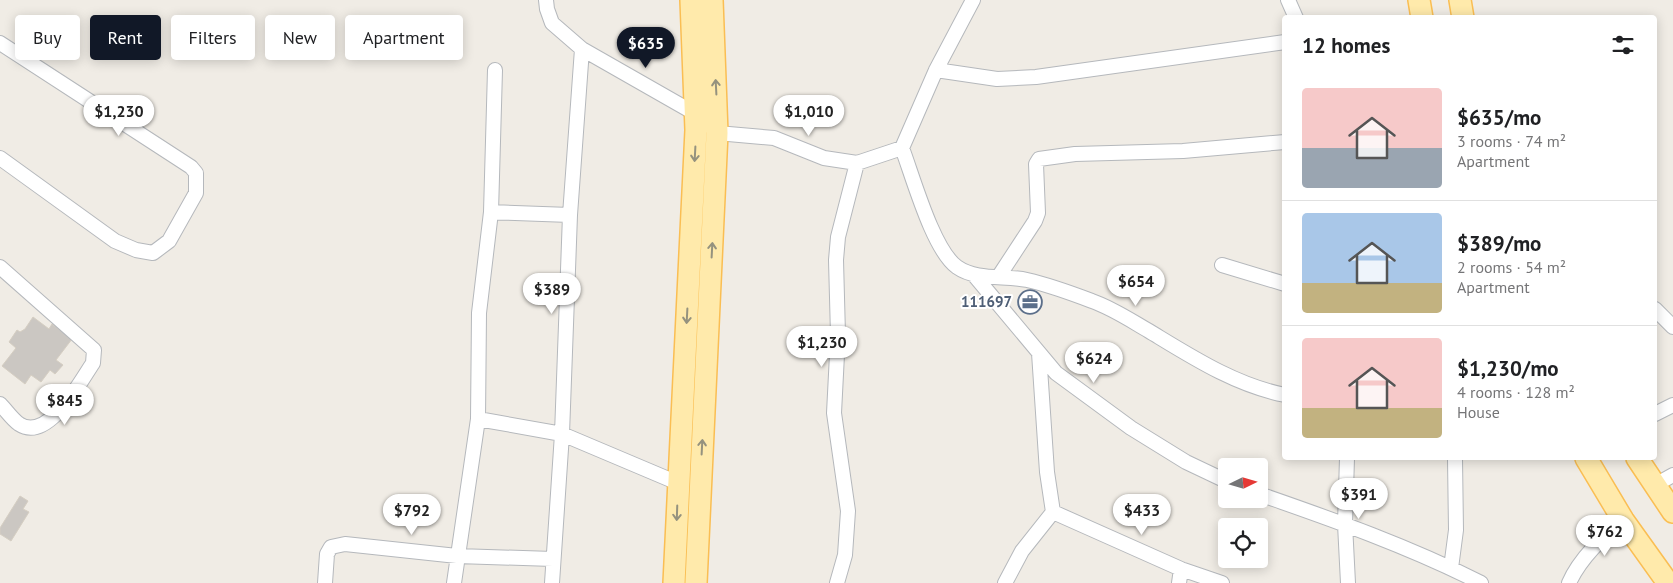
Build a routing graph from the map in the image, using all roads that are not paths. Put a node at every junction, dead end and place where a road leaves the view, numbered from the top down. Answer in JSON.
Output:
{"nodes":[{"id":1,"x":546,"y":0,"type":"edge"},
{"id":2,"x":691,"y":0,"type":"edge"},
{"id":3,"x":712,"y":0,"type":"edge"},
{"id":4,"x":973,"y":0,"type":"edge"},
{"id":5,"x":1288,"y":0,"type":"edge"},
{"id":6,"x":1419,"y":0,"type":"edge"},
{"id":7,"x":1460,"y":0,"type":"edge"},
{"id":8,"x":1295,"y":15,"type":"edge"},
{"id":9,"x":1422,"y":15,"type":"edge"},
{"id":10,"x":1462,"y":15,"type":"edge"},
{"id":11,"x":1282,"y":42,"type":"edge"},
{"id":12,"x":0,"y":43,"type":"edge"},
{"id":13,"x":582,"y":49,"type":"junction"},
{"id":14,"x":495,"y":70,"type":"dead end"},
{"id":15,"x":936,"y":70,"type":"junction"},
{"id":16,"x":696,"y":114,"type":"junction"},
{"id":17,"x":717,"y":132,"type":"junction"},
{"id":18,"x":1282,"y":142,"type":"edge"},
{"id":19,"x":902,"y":148,"type":"junction"},
{"id":20,"x":0,"y":158,"type":"edge"},
{"id":21,"x":857,"y":163,"type":"junction"},
{"id":22,"x":491,"y":212,"type":"junction"},
{"id":23,"x":570,"y":215,"type":"junction"},
{"id":24,"x":1222,"y":265,"type":"dead end"},
{"id":25,"x":0,"y":268,"type":"edge"},
{"id":26,"x":974,"y":275,"type":"junction"},
{"id":27,"x":999,"y":276,"type":"junction"},
{"id":28,"x":1282,"y":283,"type":"edge"},
{"id":29,"x":1657,"y":311,"type":"edge"},
{"id":30,"x":1673,"y":327,"type":"edge"},
{"id":31,"x":1039,"y":353,"type":"junction"},
{"id":32,"x":1282,"y":394,"type":"edge"},
{"id":33,"x":0,"y":404,"type":"edge"},
{"id":34,"x":1673,"y":405,"type":"edge"},
{"id":35,"x":1657,"y":413,"type":"edge"},
{"id":36,"x":478,"y":419,"type":"junction"},
{"id":37,"x":562,"y":434,"type":"junction"},
{"id":38,"x":1346,"y":460,"type":"edge"},
{"id":39,"x":1455,"y":460,"type":"edge"},
{"id":40,"x":1587,"y":460,"type":"edge"},
{"id":41,"x":1637,"y":460,"type":"edge"},
{"id":42,"x":1673,"y":475,"type":"edge"},
{"id":43,"x":1218,"y":477,"type":"edge"},
{"id":44,"x":678,"y":483,"type":"junction"},
{"id":45,"x":1655,"y":485,"type":"junction"},
{"id":46,"x":1268,"y":497,"type":"edge"},
{"id":47,"x":1052,"y":512,"type":"junction"},
{"id":48,"x":1673,"y":512,"type":"edge"},
{"id":49,"x":1623,"y":520,"type":"junction"},
{"id":50,"x":1345,"y":524,"type":"junction"},
{"id":51,"x":457,"y":556,"type":"junction"},
{"id":52,"x":553,"y":559,"type":"junction"},
{"id":53,"x":1451,"y":568,"type":"junction"},
{"id":54,"x":1181,"y":569,"type":"junction"},
{"id":55,"x":325,"y":583,"type":"edge"},
{"id":56,"x":454,"y":583,"type":"edge"},
{"id":57,"x":552,"y":583,"type":"edge"},
{"id":58,"x":674,"y":583,"type":"edge"},
{"id":59,"x":696,"y":583,"type":"edge"},
{"id":60,"x":837,"y":583,"type":"edge"},
{"id":61,"x":1005,"y":583,"type":"edge"},
{"id":62,"x":1179,"y":583,"type":"edge"},
{"id":63,"x":1222,"y":583,"type":"edge"},
{"id":64,"x":1348,"y":583,"type":"edge"},
{"id":65,"x":1481,"y":583,"type":"edge"},
{"id":66,"x":1568,"y":583,"type":"edge"},
{"id":67,"x":1668,"y":583,"type":"edge"}],
"edges":[{"from":1,"to":13,"type":"street"},
{"from":2,"to":16,"type":"main road"},
{"from":17,"to":3,"type":"main road","one_way":true},
{"from":4,"to":15,"type":"street"},
{"from":5,"to":8,"type":"street"},
{"from":6,"to":9,"type":"main road"},
{"from":7,"to":10,"type":"main road"},
{"from":11,"to":15,"type":"street"},
{"from":12,"to":20,"type":"street"},
{"from":13,"to":16,"type":"street"},
{"from":13,"to":23,"type":"street"},
{"from":14,"to":22,"type":"street"},
{"from":15,"to":19,"type":"street"},
{"from":16,"to":44,"type":"main road","one_way":true},
{"from":17,"to":21,"type":"street"},
{"from":59,"to":17,"type":"main road","one_way":true},
{"from":18,"to":27,"type":"street"},
{"from":19,"to":21,"type":"street"},
{"from":19,"to":26,"type":"street"},
{"from":21,"to":60,"type":"street"},
{"from":22,"to":23,"type":"street"},
{"from":22,"to":36,"type":"street"},
{"from":23,"to":37,"type":"street"},
{"from":24,"to":28,"type":"street"},
{"from":25,"to":33,"type":"street"},
{"from":26,"to":27,"type":"street"},
{"from":26,"to":31,"type":"street"},
{"from":27,"to":32,"type":"street"},
{"from":29,"to":30,"type":"street"},
{"from":31,"to":43,"type":"street"},
{"from":31,"to":47,"type":"street"},
{"from":34,"to":35,"type":"street"},
{"from":36,"to":37,"type":"street"},
{"from":36,"to":51,"type":"street"},
{"from":37,"to":44,"type":"street"},
{"from":37,"to":52,"type":"street"},
{"from":38,"to":50,"type":"street"},
{"from":39,"to":53,"type":"street"},
{"from":40,"to":49,"type":"main road"},
{"from":41,"to":45,"type":"main road"},
{"from":42,"to":45,"type":"street"},
{"from":44,"to":58,"type":"main road","one_way":true},
{"from":45,"to":48,"type":"main road"},
{"from":46,"to":50,"type":"street"},
{"from":47,"to":54,"type":"street"},
{"from":47,"to":61,"type":"street"},
{"from":49,"to":66,"type":"street"},
{"from":49,"to":67,"type":"main road"},
{"from":50,"to":53,"type":"street"},
{"from":50,"to":64,"type":"street"},
{"from":51,"to":52,"type":"street"},
{"from":51,"to":55,"type":"street"},
{"from":51,"to":56,"type":"street"},
{"from":52,"to":57,"type":"street"},
{"from":53,"to":65,"type":"street"},
{"from":54,"to":62,"type":"street"},
{"from":54,"to":63,"type":"street"}]}
